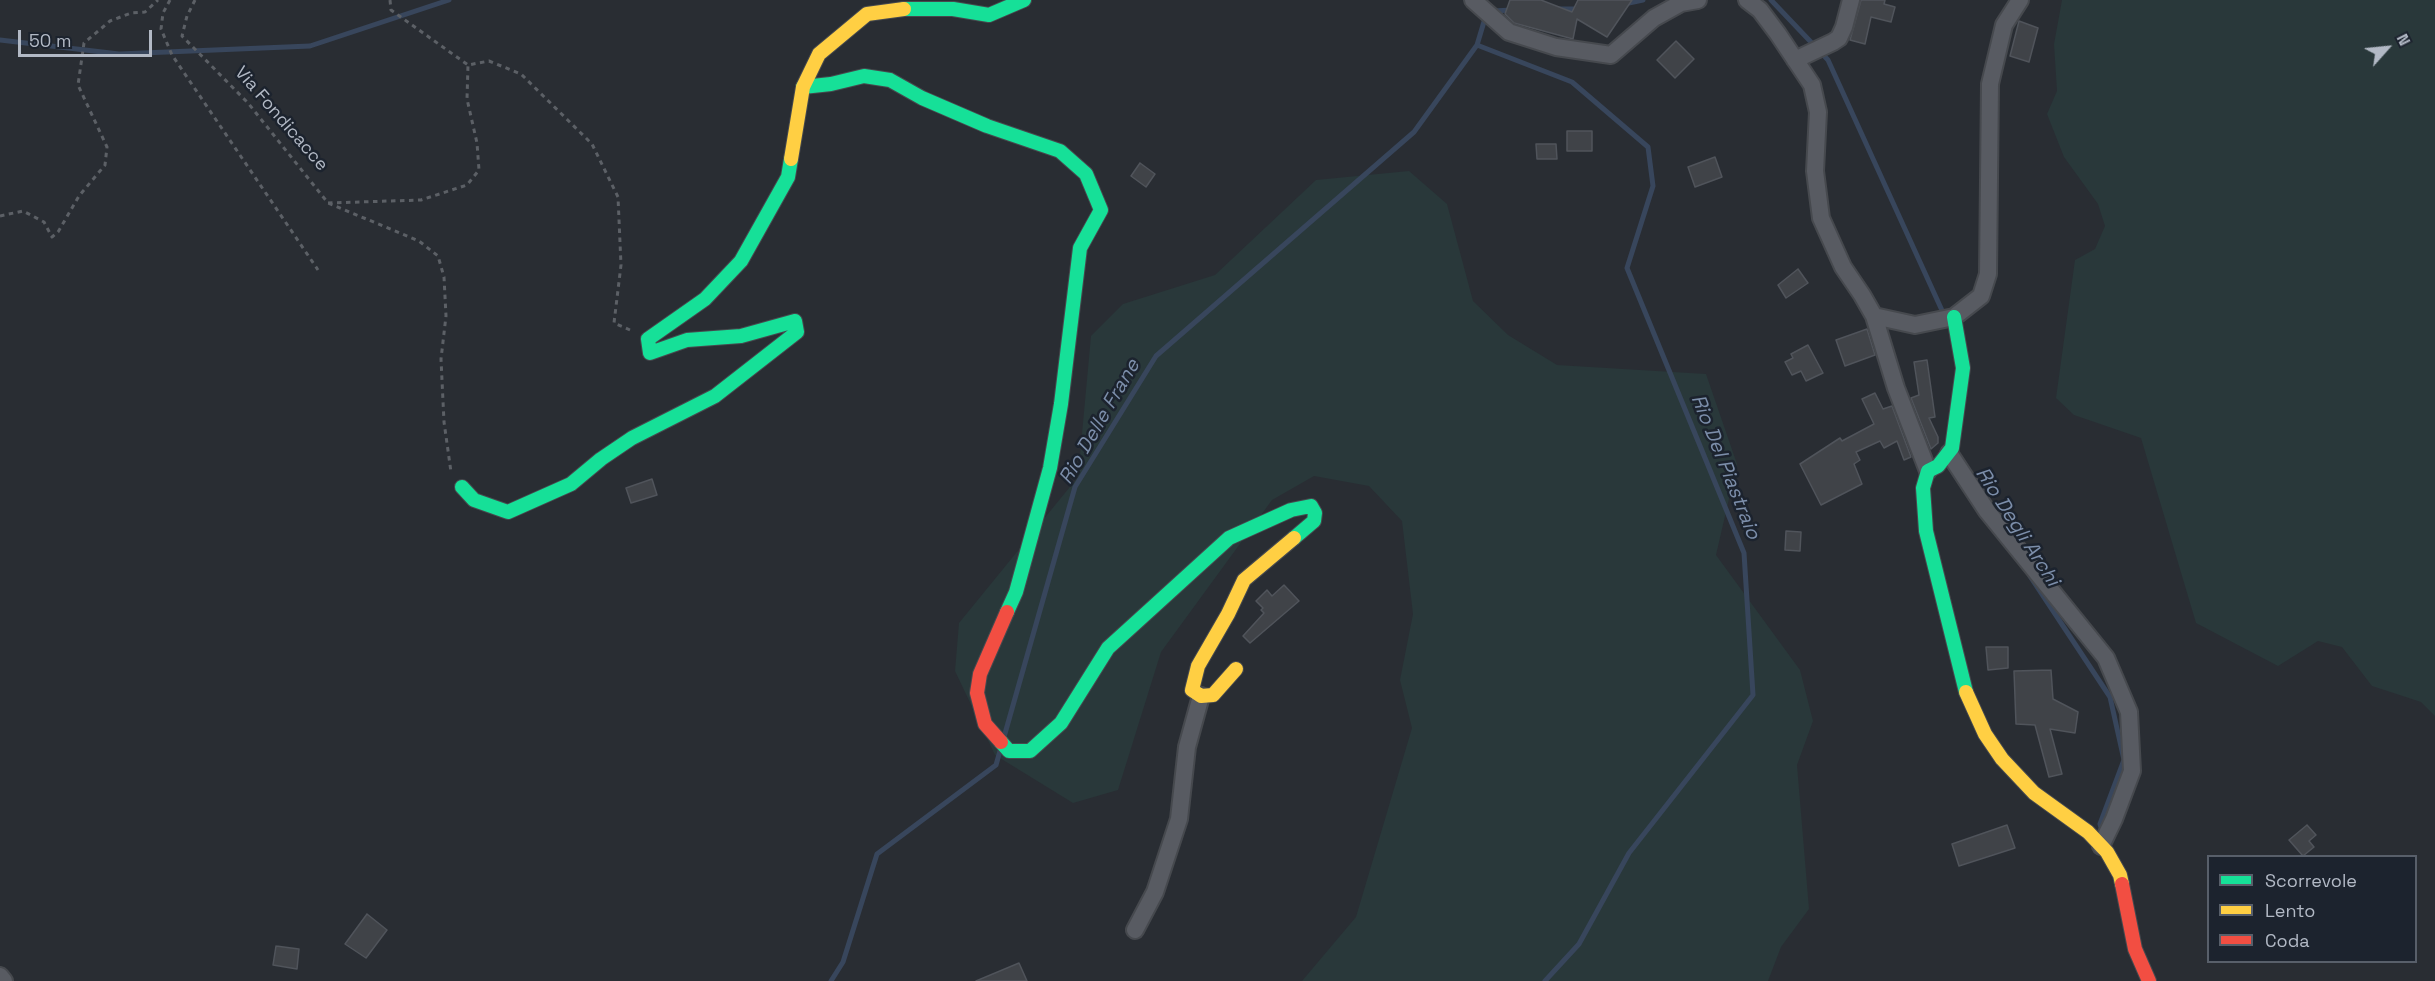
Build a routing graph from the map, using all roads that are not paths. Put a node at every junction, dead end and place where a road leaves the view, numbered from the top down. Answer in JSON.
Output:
{"nodes":[{"id":1,"x":1024,"y":0,"type":"edge"},
{"id":2,"x":1473,"y":0,"type":"edge"},
{"id":3,"x":1698,"y":0,"type":"edge"},
{"id":4,"x":1747,"y":0,"type":"edge"},
{"id":5,"x":1851,"y":0,"type":"edge"},
{"id":6,"x":2020,"y":0,"type":"edge"},
{"id":7,"x":1796,"y":60,"type":"junction"},
{"id":8,"x":803,"y":87,"type":"junction"},
{"id":9,"x":1874,"y":316,"type":"junction"},
{"id":10,"x":1954,"y":316,"type":"junction"},
{"id":11,"x":1949,"y":453,"type":"junction"},
{"id":12,"x":1928,"y":471,"type":"junction"},
{"id":13,"x":462,"y":487,"type":"road end"},
{"id":14,"x":1236,"y":669,"type":"dead end"},
{"id":15,"x":1201,"y":696,"type":"junction"},
{"id":16,"x":2101,"y":846,"type":"junction"},
{"id":17,"x":1135,"y":930,"type":"dead end"},
{"id":18,"x":0,"y":976,"type":"edge"},
{"id":19,"x":4,"y":981,"type":"edge"},
{"id":20,"x":2149,"y":981,"type":"edge"}],
"edges":[{"from":1,"to":8,"type":"street"},
{"from":2,"to":3,"type":"street"},
{"from":4,"to":7,"type":"street"},
{"from":5,"to":7,"type":"street"},
{"from":6,"to":10,"type":"street"},
{"from":7,"to":9,"type":"street"},
{"from":8,"to":13,"type":"street"},
{"from":8,"to":15,"type":"street"},
{"from":9,"to":10,"type":"street"},
{"from":9,"to":12,"type":"street"},
{"from":10,"to":11,"type":"street"},
{"from":11,"to":12,"type":"street"},
{"from":11,"to":16,"type":"street"},
{"from":12,"to":16,"type":"street"},
{"from":14,"to":15,"type":"street"},
{"from":15,"to":17,"type":"street"},
{"from":16,"to":20,"type":"street"},
{"from":18,"to":19,"type":"street"}]}
